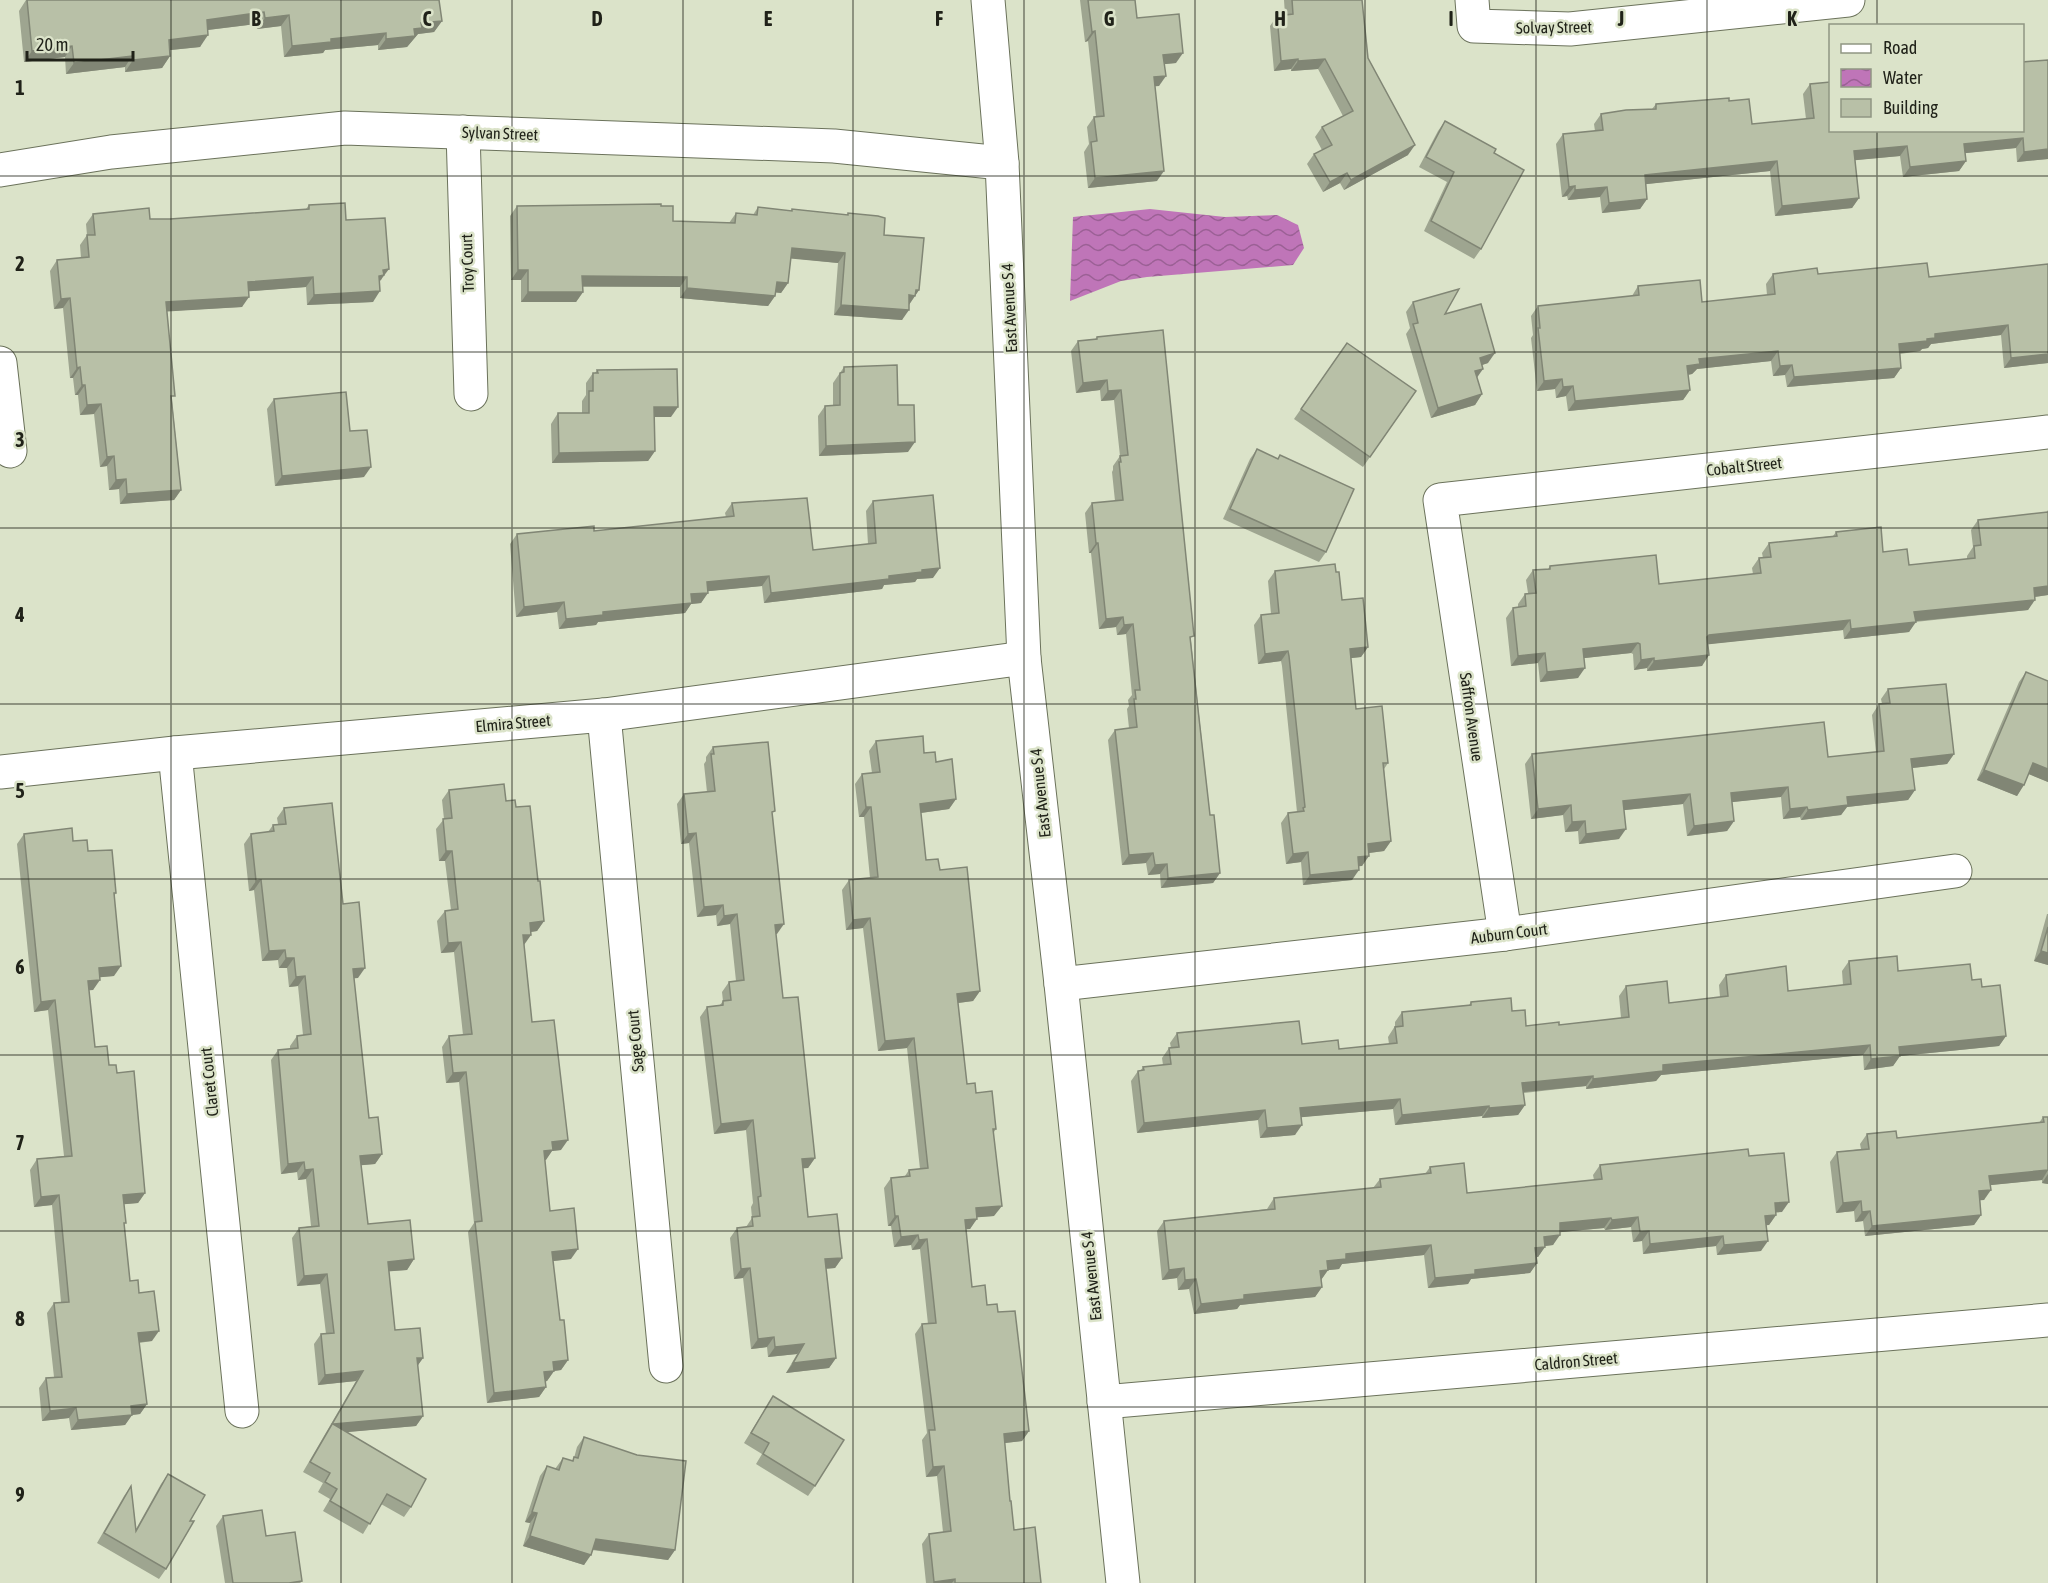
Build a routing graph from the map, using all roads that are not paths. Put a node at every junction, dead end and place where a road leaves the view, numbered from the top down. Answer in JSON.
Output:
{"nodes":[{"id":1,"x":988,"y":0,"type":"edge"},
{"id":2,"x":1848,"y":0,"type":"edge"},
{"id":3,"x":1473,"y":13,"type":"edge"},
{"id":4,"x":463,"y":132,"type":"junction"},
{"id":5,"x":1002,"y":163,"type":"junction"},
{"id":6,"x":0,"y":170,"type":"edge"},
{"id":7,"x":0,"y":363,"type":"edge"},
{"id":8,"x":471,"y":394,"type":"dead end"},
{"id":9,"x":2048,"y":432,"type":"edge"},
{"id":10,"x":10,"y":451,"type":"dead end"},
{"id":11,"x":1440,"y":500,"type":"joint"},
{"id":12,"x":1024,"y":658,"type":"junction"},
{"id":13,"x":604,"y":715,"type":"junction"},
{"id":14,"x":175,"y":753,"type":"junction"},
{"id":15,"x":0,"y":772,"type":"edge"},
{"id":16,"x":1955,"y":871,"type":"dead end"},
{"id":17,"x":1504,"y":934,"type":"junction"},
{"id":18,"x":1061,"y":984,"type":"junction"},
{"id":19,"x":2048,"y":1320,"type":"edge"},
{"id":20,"x":666,"y":1366,"type":"dead end"},
{"id":21,"x":1104,"y":1402,"type":"junction"},
{"id":22,"x":242,"y":1412,"type":"dead end"},
{"id":23,"x":1124,"y":1583,"type":"edge"}],
"edges":[{"from":1,"to":5,"type":"street","name":"East Avenue S 4"},
{"from":2,"to":3,"type":"street","name":"Solvay Street"},
{"from":4,"to":5,"type":"street","name":"Sylvan Street"},
{"from":4,"to":6,"type":"street","name":"Sylvan Street"},
{"from":4,"to":8,"type":"street","name":"Troy Court"},
{"from":5,"to":12,"type":"street","name":"East Avenue S 4"},
{"from":7,"to":10,"type":"street"},
{"from":9,"to":11,"type":"street","name":"Cobalt Street"},
{"from":11,"to":17,"type":"street","name":"Saffron Avenue"},
{"from":12,"to":13,"type":"street","name":"Elmira Street"},
{"from":12,"to":18,"type":"street","name":"East Avenue S 4"},
{"from":13,"to":14,"type":"street","name":"Elmira Street"},
{"from":13,"to":20,"type":"street","name":"Sage Court"},
{"from":14,"to":15,"type":"street","name":"Elmira Street"},
{"from":14,"to":22,"type":"street","name":"Claret Court"},
{"from":16,"to":17,"type":"street","name":"Auburn Court"},
{"from":17,"to":18,"type":"street","name":"Auburn Court"},
{"from":18,"to":21,"type":"street","name":"East Avenue S 4"},
{"from":19,"to":21,"type":"street","name":"Caldron Street"},
{"from":21,"to":23,"type":"street","name":"East Avenue S 4"}]}
